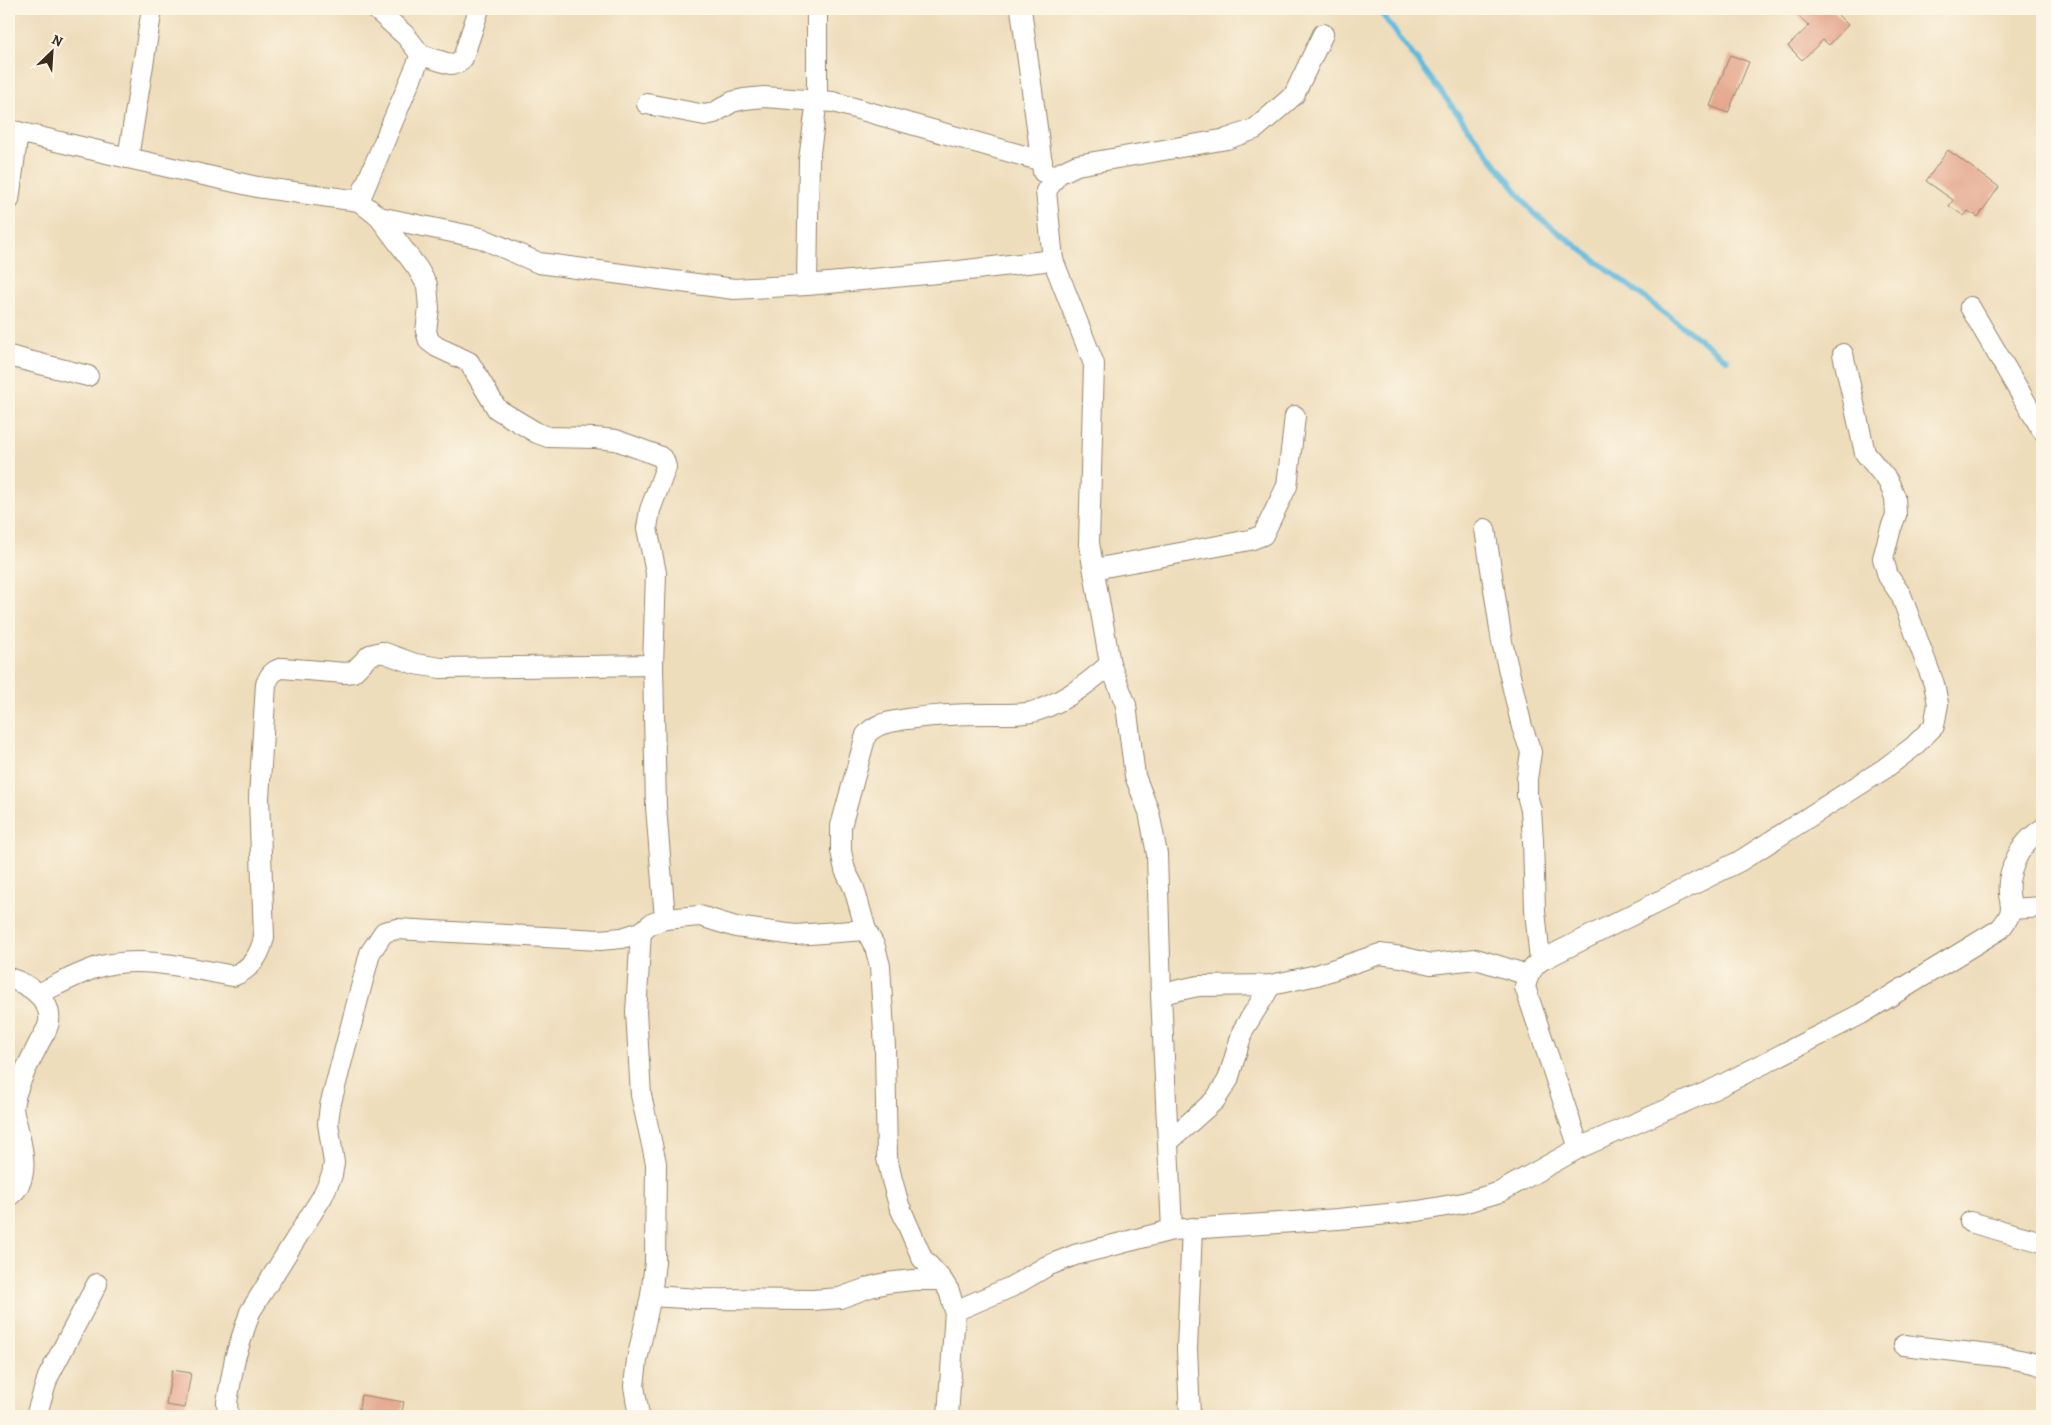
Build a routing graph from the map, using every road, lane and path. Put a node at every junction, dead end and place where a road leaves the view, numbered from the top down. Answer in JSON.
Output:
{"nodes":[{"id":1,"x":152,"y":9,"type":"edge"},
{"id":2,"x":376,"y":9,"type":"edge"},
{"id":3,"x":479,"y":9,"type":"edge"},
{"id":4,"x":817,"y":9,"type":"edge"},
{"id":5,"x":1021,"y":9,"type":"edge"},
{"id":6,"x":1323,"y":34,"type":"dead end"},
{"id":7,"x":421,"y":55,"type":"junction"},
{"id":8,"x":817,"y":100,"type":"junction"},
{"id":9,"x":647,"y":104,"type":"dead end"},
{"id":10,"x":13,"y":131,"type":"edge"},
{"id":11,"x":128,"y":158,"type":"junction"},
{"id":12,"x":1042,"y":161,"type":"junction"},
{"id":13,"x":1046,"y":191,"type":"junction"},
{"id":14,"x":9,"y":200,"type":"edge"},
{"id":15,"x":359,"y":201,"type":"junction"},
{"id":16,"x":379,"y":217,"type":"junction"},
{"id":17,"x":1053,"y":260,"type":"junction"},
{"id":18,"x":807,"y":285,"type":"junction"},
{"id":19,"x":1970,"y":307,"type":"dead end"},
{"id":20,"x":1843,"y":354,"type":"dead end"},
{"id":21,"x":9,"y":356,"type":"edge"},
{"id":22,"x":88,"y":376,"type":"dead end"},
{"id":23,"x":1295,"y":416,"type":"dead end"},
{"id":24,"x":2042,"y":430,"type":"edge"},
{"id":25,"x":1485,"y":529,"type":"dead end"},
{"id":26,"x":1094,"y":569,"type":"junction"},
{"id":27,"x":1110,"y":664,"type":"junction"},
{"id":28,"x":653,"y":665,"type":"junction"},
{"id":29,"x":2042,"y":829,"type":"edge"},
{"id":30,"x":2042,"y":907,"type":"edge"},
{"id":31,"x":2012,"y":909,"type":"junction"},
{"id":32,"x":665,"y":919,"type":"junction"},
{"id":33,"x":866,"y":930,"type":"junction"},
{"id":34,"x":641,"y":932,"type":"junction"},
{"id":35,"x":1534,"y":968,"type":"junction"},
{"id":36,"x":9,"y":978,"type":"edge"},
{"id":37,"x":1271,"y":984,"type":"junction"},
{"id":38,"x":38,"y":994,"type":"junction"},
{"id":39,"x":1161,"y":994,"type":"junction"},
{"id":40,"x":1168,"y":1142,"type":"junction"},
{"id":41,"x":1579,"y":1148,"type":"junction"},
{"id":42,"x":9,"y":1196,"type":"edge"},
{"id":43,"x":1970,"y":1222,"type":"dead end"},
{"id":44,"x":1192,"y":1228,"type":"junction"},
{"id":45,"x":1172,"y":1230,"type":"junction"},
{"id":46,"x":2042,"y":1242,"type":"edge"},
{"id":47,"x":942,"y":1280,"type":"junction"},
{"id":48,"x":96,"y":1284,"type":"dead end"},
{"id":49,"x":651,"y":1296,"type":"junction"},
{"id":50,"x":955,"y":1311,"type":"junction"},
{"id":51,"x":1904,"y":1345,"type":"dead end"},
{"id":52,"x":2042,"y":1365,"type":"edge"},
{"id":53,"x":36,"y":1416,"type":"edge"},
{"id":54,"x":228,"y":1416,"type":"edge"},
{"id":55,"x":639,"y":1416,"type":"edge"},
{"id":56,"x":948,"y":1416,"type":"edge"},
{"id":57,"x":1190,"y":1416,"type":"edge"}],
"edges":[{"from":1,"to":11,"type":"street"},
{"from":2,"to":7,"type":"street"},
{"from":3,"to":7,"type":"street"},
{"from":4,"to":8,"type":"street"},
{"from":5,"to":12,"type":"street"},
{"from":6,"to":13,"type":"street"},
{"from":7,"to":15,"type":"street"},
{"from":8,"to":9,"type":"street"},
{"from":8,"to":12,"type":"street"},
{"from":8,"to":18,"type":"street"},
{"from":10,"to":11,"type":"street"},
{"from":10,"to":14,"type":"street"},
{"from":11,"to":15,"type":"street"},
{"from":12,"to":13,"type":"street"},
{"from":13,"to":17,"type":"street"},
{"from":15,"to":16,"type":"street"},
{"from":16,"to":18,"type":"street"},
{"from":16,"to":28,"type":"street"},
{"from":17,"to":18,"type":"street"},
{"from":17,"to":26,"type":"street"},
{"from":19,"to":24,"type":"street"},
{"from":20,"to":35,"type":"street"},
{"from":21,"to":22,"type":"street"},
{"from":23,"to":26,"type":"street"},
{"from":25,"to":35,"type":"street"},
{"from":26,"to":27,"type":"street"},
{"from":27,"to":33,"type":"street"},
{"from":27,"to":39,"type":"street"},
{"from":28,"to":32,"type":"street"},
{"from":28,"to":38,"type":"street"},
{"from":29,"to":31,"type":"street"},
{"from":30,"to":31,"type":"street"},
{"from":31,"to":41,"type":"street"},
{"from":32,"to":33,"type":"street"},
{"from":32,"to":34,"type":"street"},
{"from":33,"to":47,"type":"street"},
{"from":34,"to":49,"type":"street"},
{"from":34,"to":54,"type":"street"},
{"from":35,"to":37,"type":"street"},
{"from":35,"to":41,"type":"street"},
{"from":36,"to":38,"type":"street"},
{"from":37,"to":39,"type":"street"},
{"from":37,"to":40,"type":"street"},
{"from":38,"to":42,"type":"street"},
{"from":39,"to":40,"type":"street"},
{"from":40,"to":45,"type":"street"},
{"from":41,"to":44,"type":"street"},
{"from":43,"to":46,"type":"street"},
{"from":44,"to":45,"type":"street"},
{"from":44,"to":57,"type":"street"},
{"from":45,"to":50,"type":"street"},
{"from":47,"to":49,"type":"street"},
{"from":47,"to":50,"type":"street"},
{"from":48,"to":53,"type":"street"},
{"from":49,"to":55,"type":"street"},
{"from":50,"to":56,"type":"street"},
{"from":51,"to":52,"type":"street"}]}
